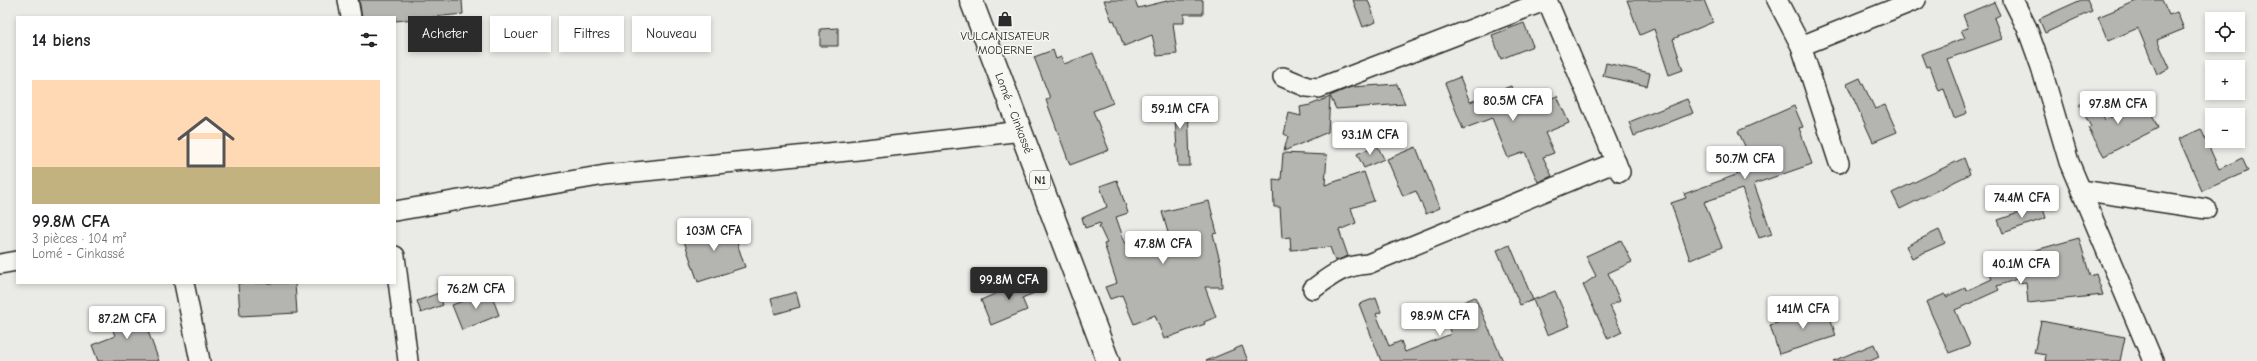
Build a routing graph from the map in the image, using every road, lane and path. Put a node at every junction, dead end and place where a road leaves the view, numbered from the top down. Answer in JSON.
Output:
{"nodes":[{"id":1,"x":348,"y":0,"type":"edge"},
{"id":2,"x":971,"y":0,"type":"edge"},
{"id":3,"x":1777,"y":0,"type":"edge"},
{"id":4,"x":1916,"y":0,"type":"edge"},
{"id":5,"x":2013,"y":0,"type":"edge"},
{"id":6,"x":351,"y":16,"type":"edge"},
{"id":7,"x":1801,"y":46,"type":"junction"},
{"id":8,"x":1283,"y":78,"type":"dead end"},
{"id":9,"x":1022,"y":131,"type":"junction"},
{"id":10,"x":1839,"y":163,"type":"dead end"},
{"id":11,"x":2081,"y":190,"type":"junction"},
{"id":12,"x":2206,"y":209,"type":"dead end"},
{"id":13,"x":396,"y":211,"type":"edge"},
{"id":14,"x":16,"y":261,"type":"edge"},
{"id":15,"x":0,"y":264,"type":"edge"},
{"id":16,"x":396,"y":264,"type":"edge"},
{"id":17,"x":184,"y":284,"type":"edge"},
{"id":18,"x":1313,"y":289,"type":"dead end"},
{"id":19,"x":200,"y":361,"type":"edge"},
{"id":20,"x":408,"y":361,"type":"edge"},
{"id":21,"x":1108,"y":361,"type":"edge"},
{"id":22,"x":2153,"y":361,"type":"edge"}],
"edges":[{"from":1,"to":6,"type":"street"},
{"from":2,"to":9,"type":"highway","name":"Lomé - Cinkassé","number":"N1"},
{"from":3,"to":7,"type":"street"},
{"from":4,"to":7,"type":"street"},
{"from":5,"to":11,"type":"street"},
{"from":7,"to":10,"type":"street"},
{"from":8,"to":18,"type":"street"},
{"from":9,"to":13,"type":"street"},
{"from":9,"to":21,"type":"highway","name":"Lomé - Cinkassé","number":"N1"},
{"from":11,"to":12,"type":"street"},
{"from":11,"to":22,"type":"street"},
{"from":14,"to":15,"type":"street"},
{"from":16,"to":20,"type":"street"},
{"from":17,"to":19,"type":"street"}]}
